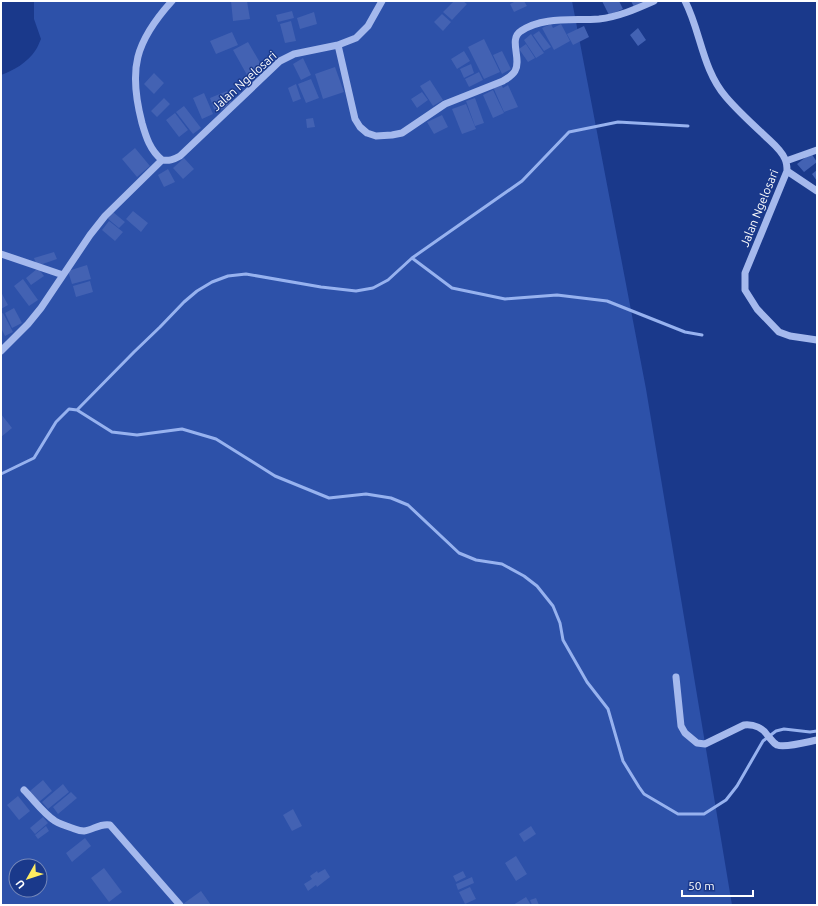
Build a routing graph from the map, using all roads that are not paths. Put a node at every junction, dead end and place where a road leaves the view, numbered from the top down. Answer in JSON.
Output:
{"nodes":[{"id":1,"x":172,"y":1,"type":"edge"},
{"id":2,"x":382,"y":1,"type":"edge"},
{"id":3,"x":654,"y":1,"type":"edge"},
{"id":4,"x":685,"y":1,"type":"edge"},
{"id":5,"x":338,"y":45,"type":"junction"},
{"id":6,"x":817,"y":150,"type":"edge"},
{"id":7,"x":162,"y":160,"type":"junction"},
{"id":8,"x":786,"y":160,"type":"junction"},
{"id":9,"x":787,"y":171,"type":"junction"},
{"id":10,"x":817,"y":191,"type":"edge"},
{"id":11,"x":1,"y":254,"type":"edge"},
{"id":12,"x":63,"y":275,"type":"junction"},
{"id":13,"x":817,"y":340,"type":"edge"},
{"id":14,"x":1,"y":351,"type":"edge"},
{"id":15,"x":676,"y":677,"type":"dead end"},
{"id":16,"x":817,"y":740,"type":"edge"},
{"id":17,"x":24,"y":790,"type":"dead end"},
{"id":18,"x":180,"y":905,"type":"edge"}],
"edges":[{"from":1,"to":7,"type":"street"},
{"from":2,"to":5,"type":"street","name":"Jalan Ngelosari"},
{"from":3,"to":5,"type":"street"},
{"from":4,"to":8,"type":"street","name":"Jalan Ngelosari"},
{"from":5,"to":7,"type":"street","name":"Jalan Ngelosari"},
{"from":6,"to":8,"type":"street"},
{"from":7,"to":12,"type":"street"},
{"from":8,"to":9,"type":"street","name":"Jalan Ngelosari"},
{"from":9,"to":10,"type":"street"},
{"from":9,"to":13,"type":"street","name":"Jalan Ngelosari"},
{"from":11,"to":12,"type":"street"},
{"from":12,"to":14,"type":"street"},
{"from":15,"to":16,"type":"street"},
{"from":17,"to":18,"type":"street"}]}
